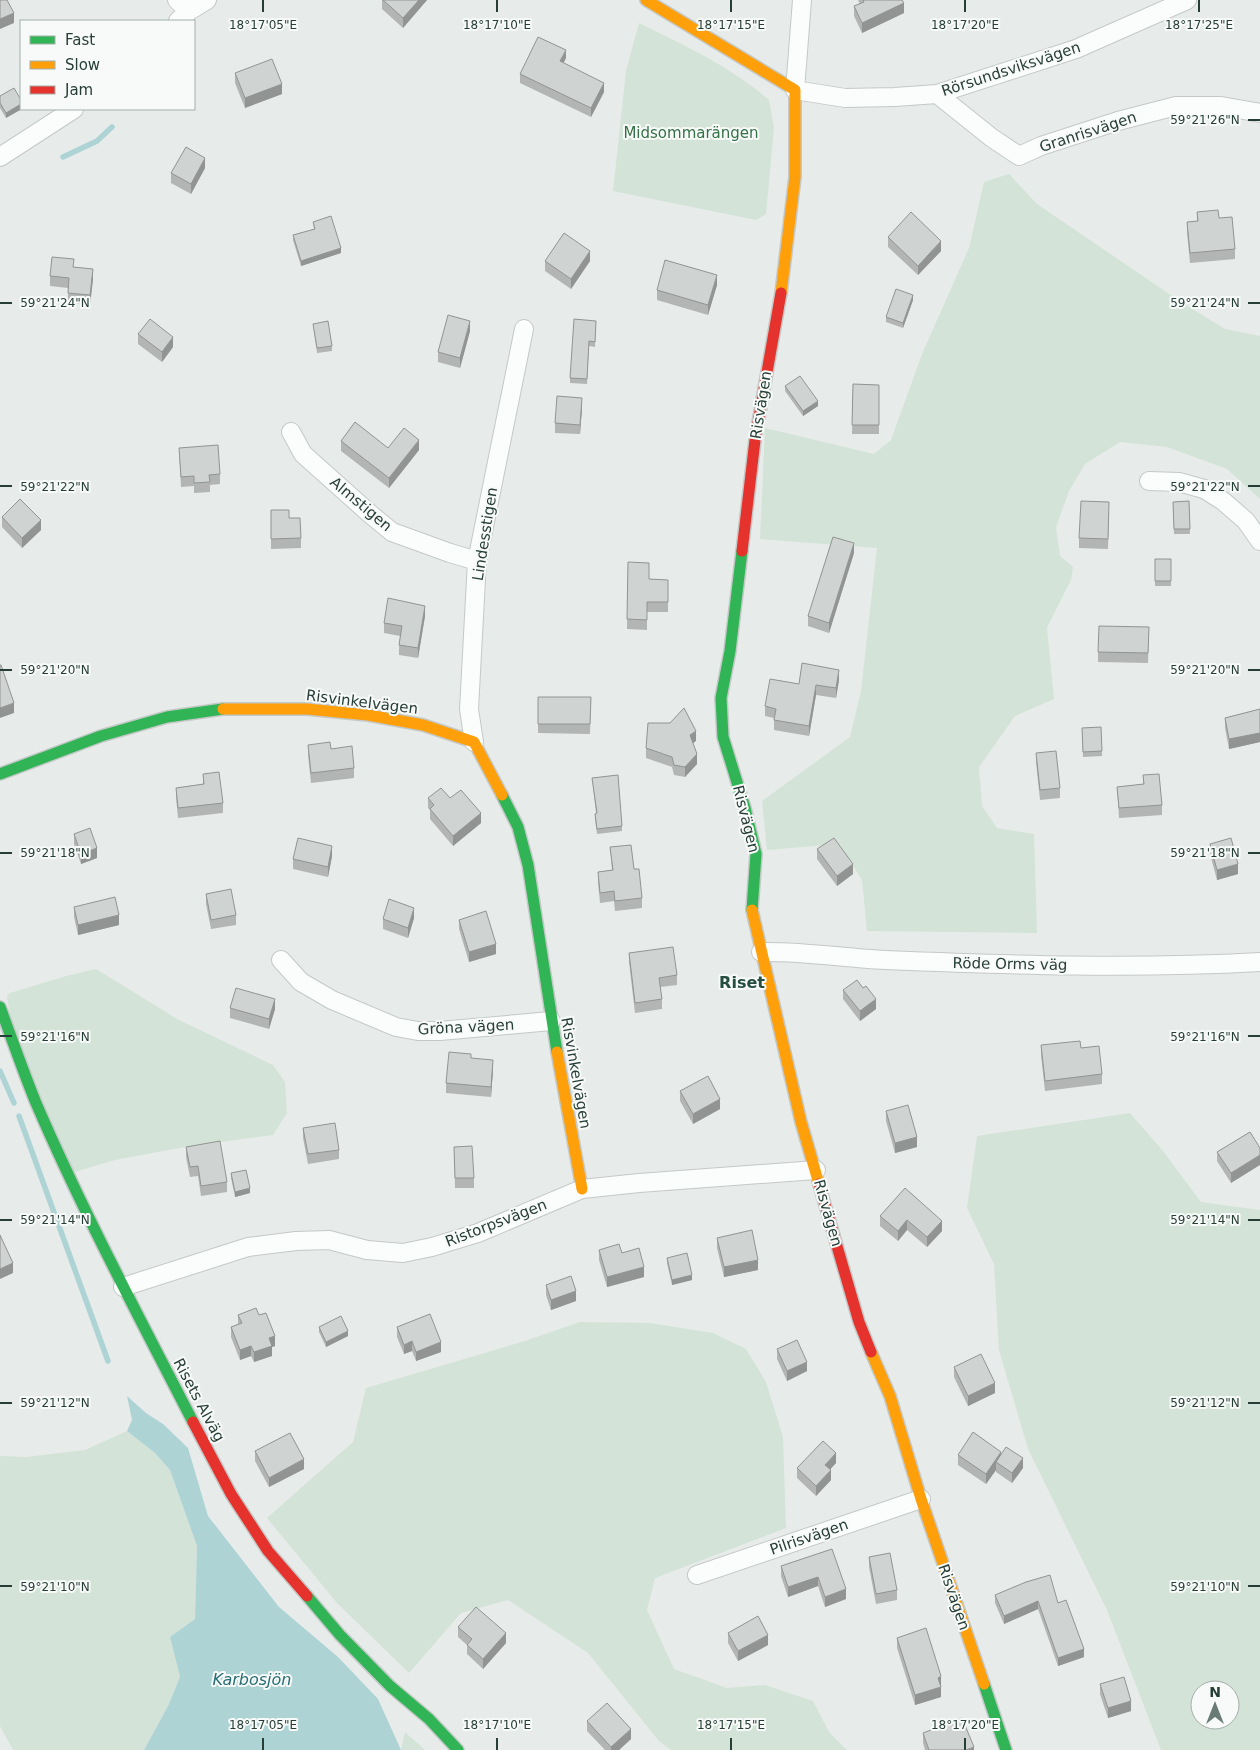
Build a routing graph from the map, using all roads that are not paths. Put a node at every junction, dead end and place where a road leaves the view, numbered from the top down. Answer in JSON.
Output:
{"nodes":[{"id":1,"x":207,"y":0,"type":"edge"},
{"id":2,"x":646,"y":0,"type":"edge"},
{"id":3,"x":802,"y":0,"type":"edge"},
{"id":4,"x":1188,"y":0,"type":"edge"},
{"id":5,"x":182,"y":11,"type":"edge"},
{"id":6,"x":795,"y":90,"type":"junction"},
{"id":7,"x":937,"y":94,"type":"junction"},
{"id":8,"x":72,"y":110,"type":"edge"},
{"id":9,"x":1260,"y":113,"type":"edge"},
{"id":10,"x":0,"y":157,"type":"edge"},
{"id":11,"x":524,"y":328,"type":"dead end"},
{"id":12,"x":291,"y":432,"type":"dead end"},
{"id":13,"x":1149,"y":481,"type":"dead end"},
{"id":14,"x":1260,"y":541,"type":"edge"},
{"id":15,"x":477,"y":560,"type":"junction"},
{"id":16,"x":474,"y":742,"type":"junction"},
{"id":17,"x":0,"y":774,"type":"edge"},
{"id":18,"x":761,"y":952,"type":"junction"},
{"id":19,"x":281,"y":960,"type":"dead end"},
{"id":20,"x":1260,"y":962,"type":"edge"},
{"id":21,"x":0,"y":1007,"type":"edge"},
{"id":22,"x":551,"y":1021,"type":"junction"},
{"id":23,"x":816,"y":1170,"type":"junction"},
{"id":24,"x":582,"y":1189,"type":"junction"},
{"id":25,"x":122,"y":1287,"type":"junction"},
{"id":26,"x":921,"y":1499,"type":"junction"},
{"id":27,"x":698,"y":1575,"type":"dead end"},
{"id":28,"x":458,"y":1750,"type":"edge"},
{"id":29,"x":1006,"y":1750,"type":"edge"}],
"edges":[{"from":1,"to":5,"type":"street"},
{"from":2,"to":6,"type":"street"},
{"from":3,"to":6,"type":"street"},
{"from":4,"to":7,"type":"street","name":"Rörsundsviksvägen"},
{"from":6,"to":7,"type":"street","name":"Rörsundsviksvägen"},
{"from":6,"to":18,"type":"street","name":"Risvägen"},
{"from":7,"to":9,"type":"street","name":"Granrisvägen"},
{"from":8,"to":10,"type":"street"},
{"from":11,"to":15,"type":"street","name":"Lindesstigen"},
{"from":12,"to":15,"type":"street","name":"Almstigen"},
{"from":13,"to":14,"type":"street"},
{"from":15,"to":16,"type":"street","name":"Lindesstigen"},
{"from":16,"to":17,"type":"street","name":"Risvinkelvägen"},
{"from":16,"to":22,"type":"street","name":"Risvinkelvägen"},
{"from":18,"to":20,"type":"street","name":"Röde Orms väg"},
{"from":18,"to":23,"type":"street","name":"Risvägen"},
{"from":19,"to":22,"type":"street","name":"Gröna vägen"},
{"from":21,"to":25,"type":"street","name":"Risets Alväg"},
{"from":22,"to":24,"type":"street","name":"Risvinkelvägen"},
{"from":23,"to":24,"type":"street","name":"Ristorpsvägen"},
{"from":23,"to":26,"type":"street","name":"Risvägen"},
{"from":24,"to":25,"type":"street","name":"Ristorpsvägen"},
{"from":25,"to":28,"type":"street","name":"Risets Alväg"},
{"from":26,"to":27,"type":"street","name":"Pilrisvägen"},
{"from":26,"to":29,"type":"street","name":"Risvägen"}]}
